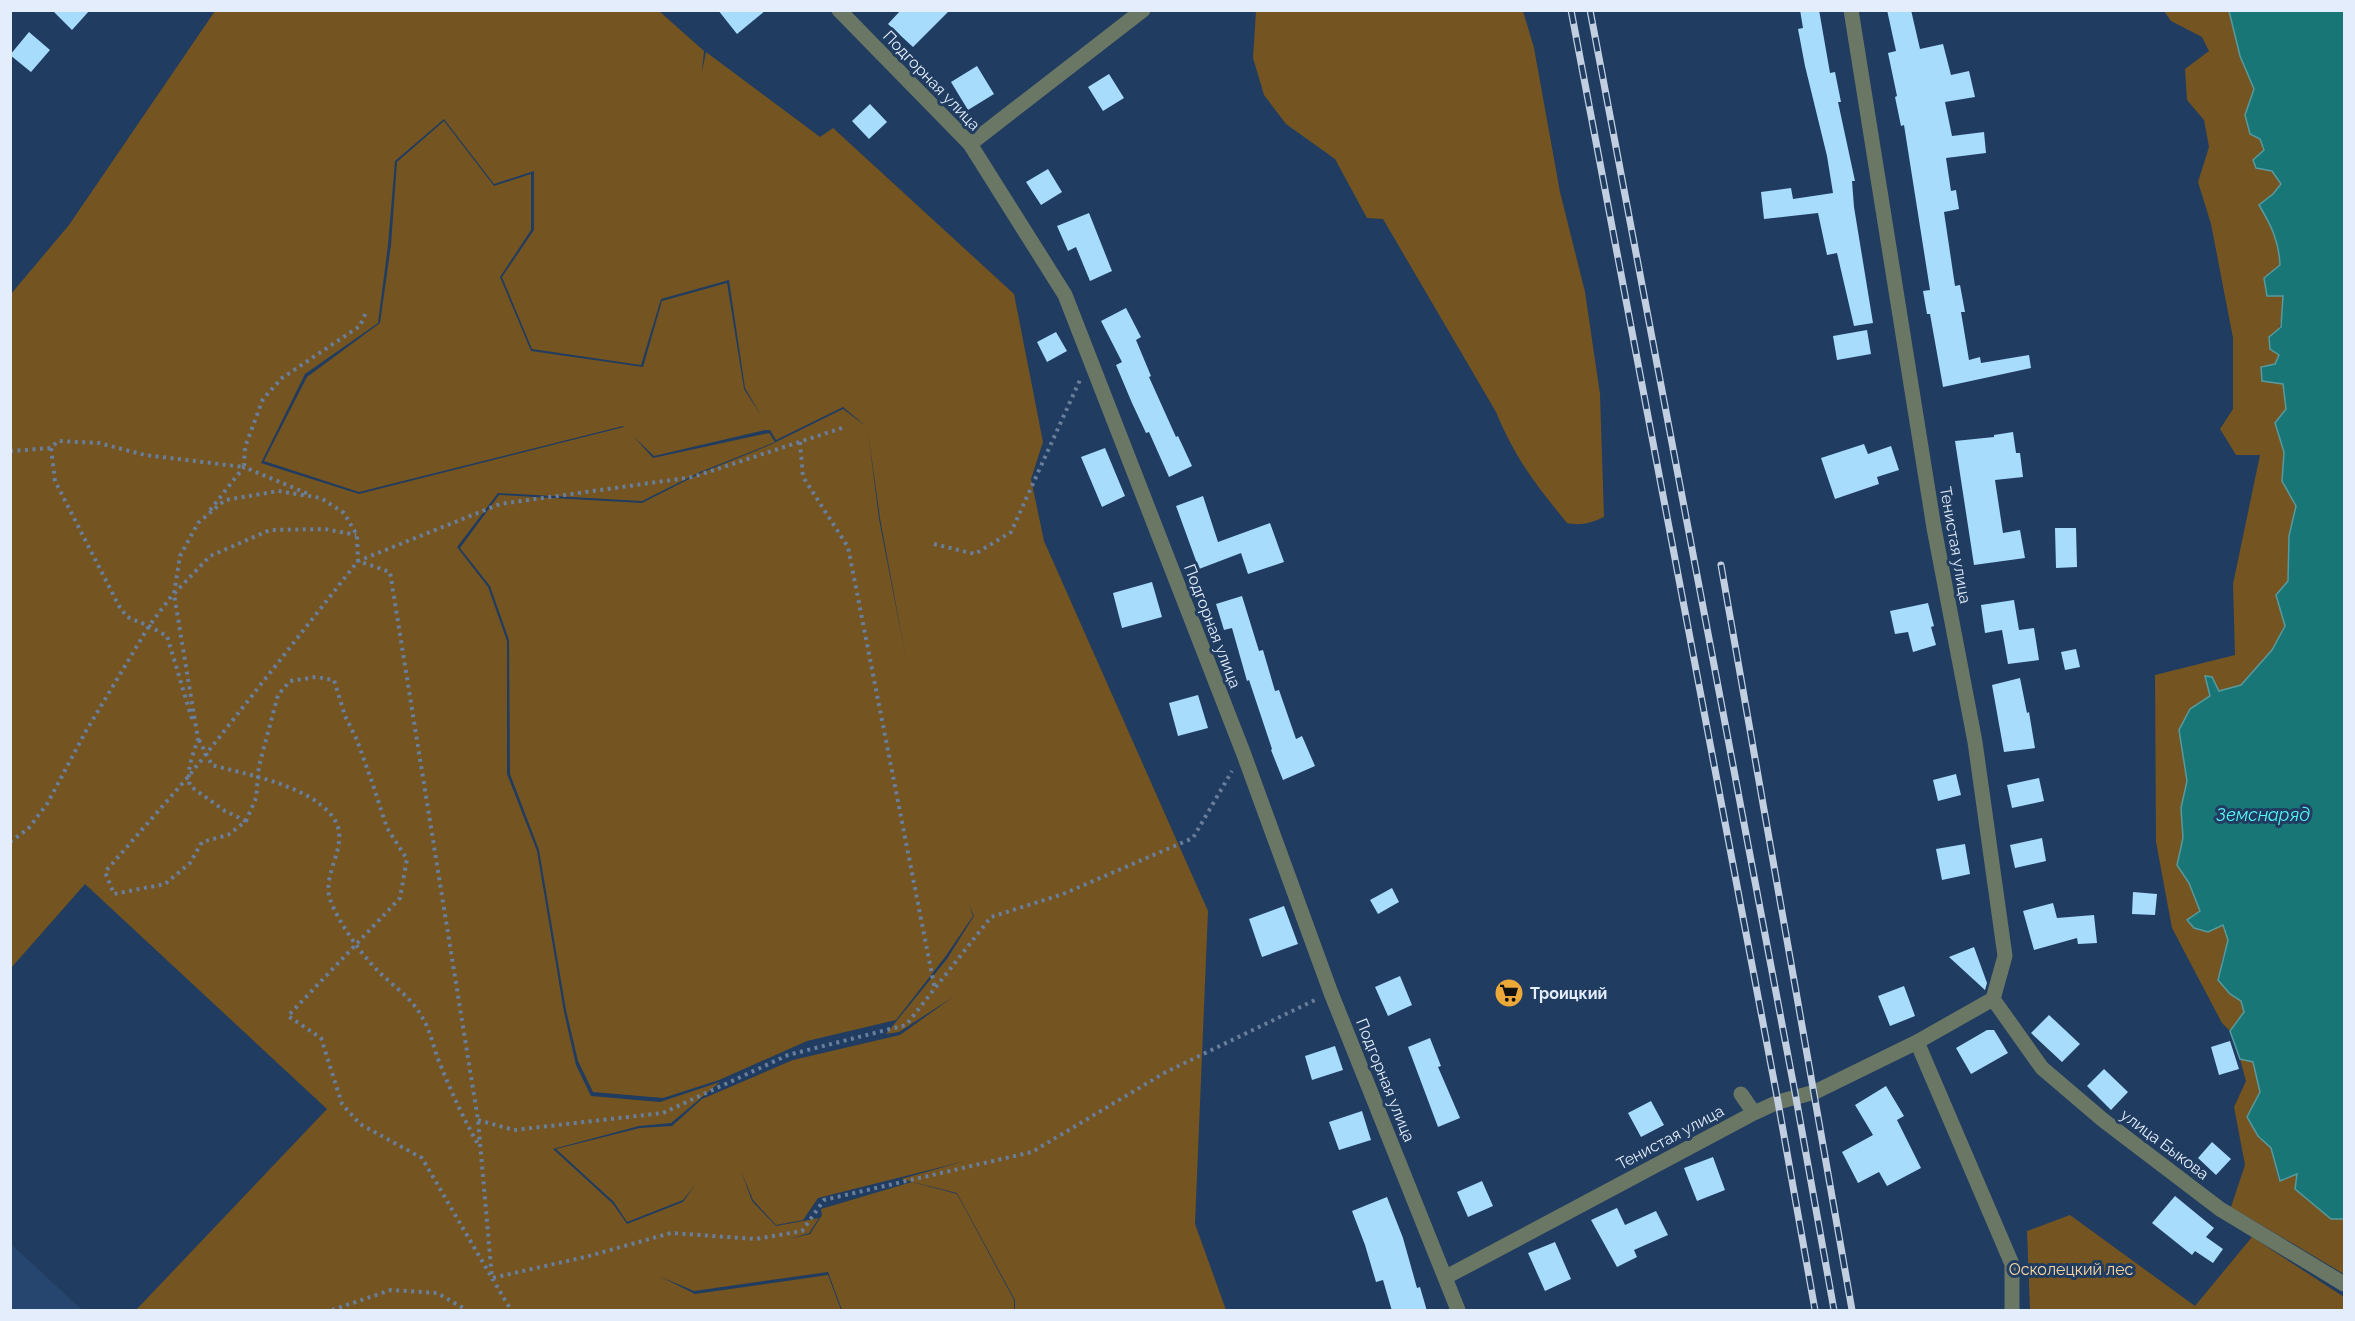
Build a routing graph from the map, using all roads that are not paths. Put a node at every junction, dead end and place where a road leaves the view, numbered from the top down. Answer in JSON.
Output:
{"nodes":[{"id":1,"x":839,"y":10,"type":"edge"},
{"id":2,"x":1143,"y":10,"type":"edge"},
{"id":3,"x":1851,"y":10,"type":"edge"},
{"id":4,"x":970,"y":144,"type":"junction"},
{"id":5,"x":1993,"y":999,"type":"junction"},
{"id":6,"x":1917,"y":1042,"type":"junction"},
{"id":7,"x":1740,"y":1094,"type":"dead end"},
{"id":8,"x":1754,"y":1113,"type":"junction"},
{"id":9,"x":1446,"y":1277,"type":"junction"},
{"id":10,"x":2344,"y":1284,"type":"edge"},
{"id":11,"x":1458,"y":1311,"type":"edge"},
{"id":12,"x":2012,"y":1311,"type":"edge"}],
"edges":[{"from":1,"to":4,"type":"street","name":"Подгорная улица"},
{"from":2,"to":4,"type":"street"},
{"from":3,"to":5,"type":"street","name":"Тенистая улица"},
{"from":4,"to":9,"type":"street","name":"Подгорная улица"},
{"from":5,"to":6,"type":"street","name":"Тенистая улица"},
{"from":5,"to":10,"type":"street","name":"улица Быкова"},
{"from":6,"to":8,"type":"street","name":"Тенистая улица"},
{"from":6,"to":12,"type":"street"},
{"from":7,"to":8,"type":"street"},
{"from":8,"to":9,"type":"street","name":"Тенистая улица"},
{"from":9,"to":11,"type":"street","name":"Подгорная улица"}]}
